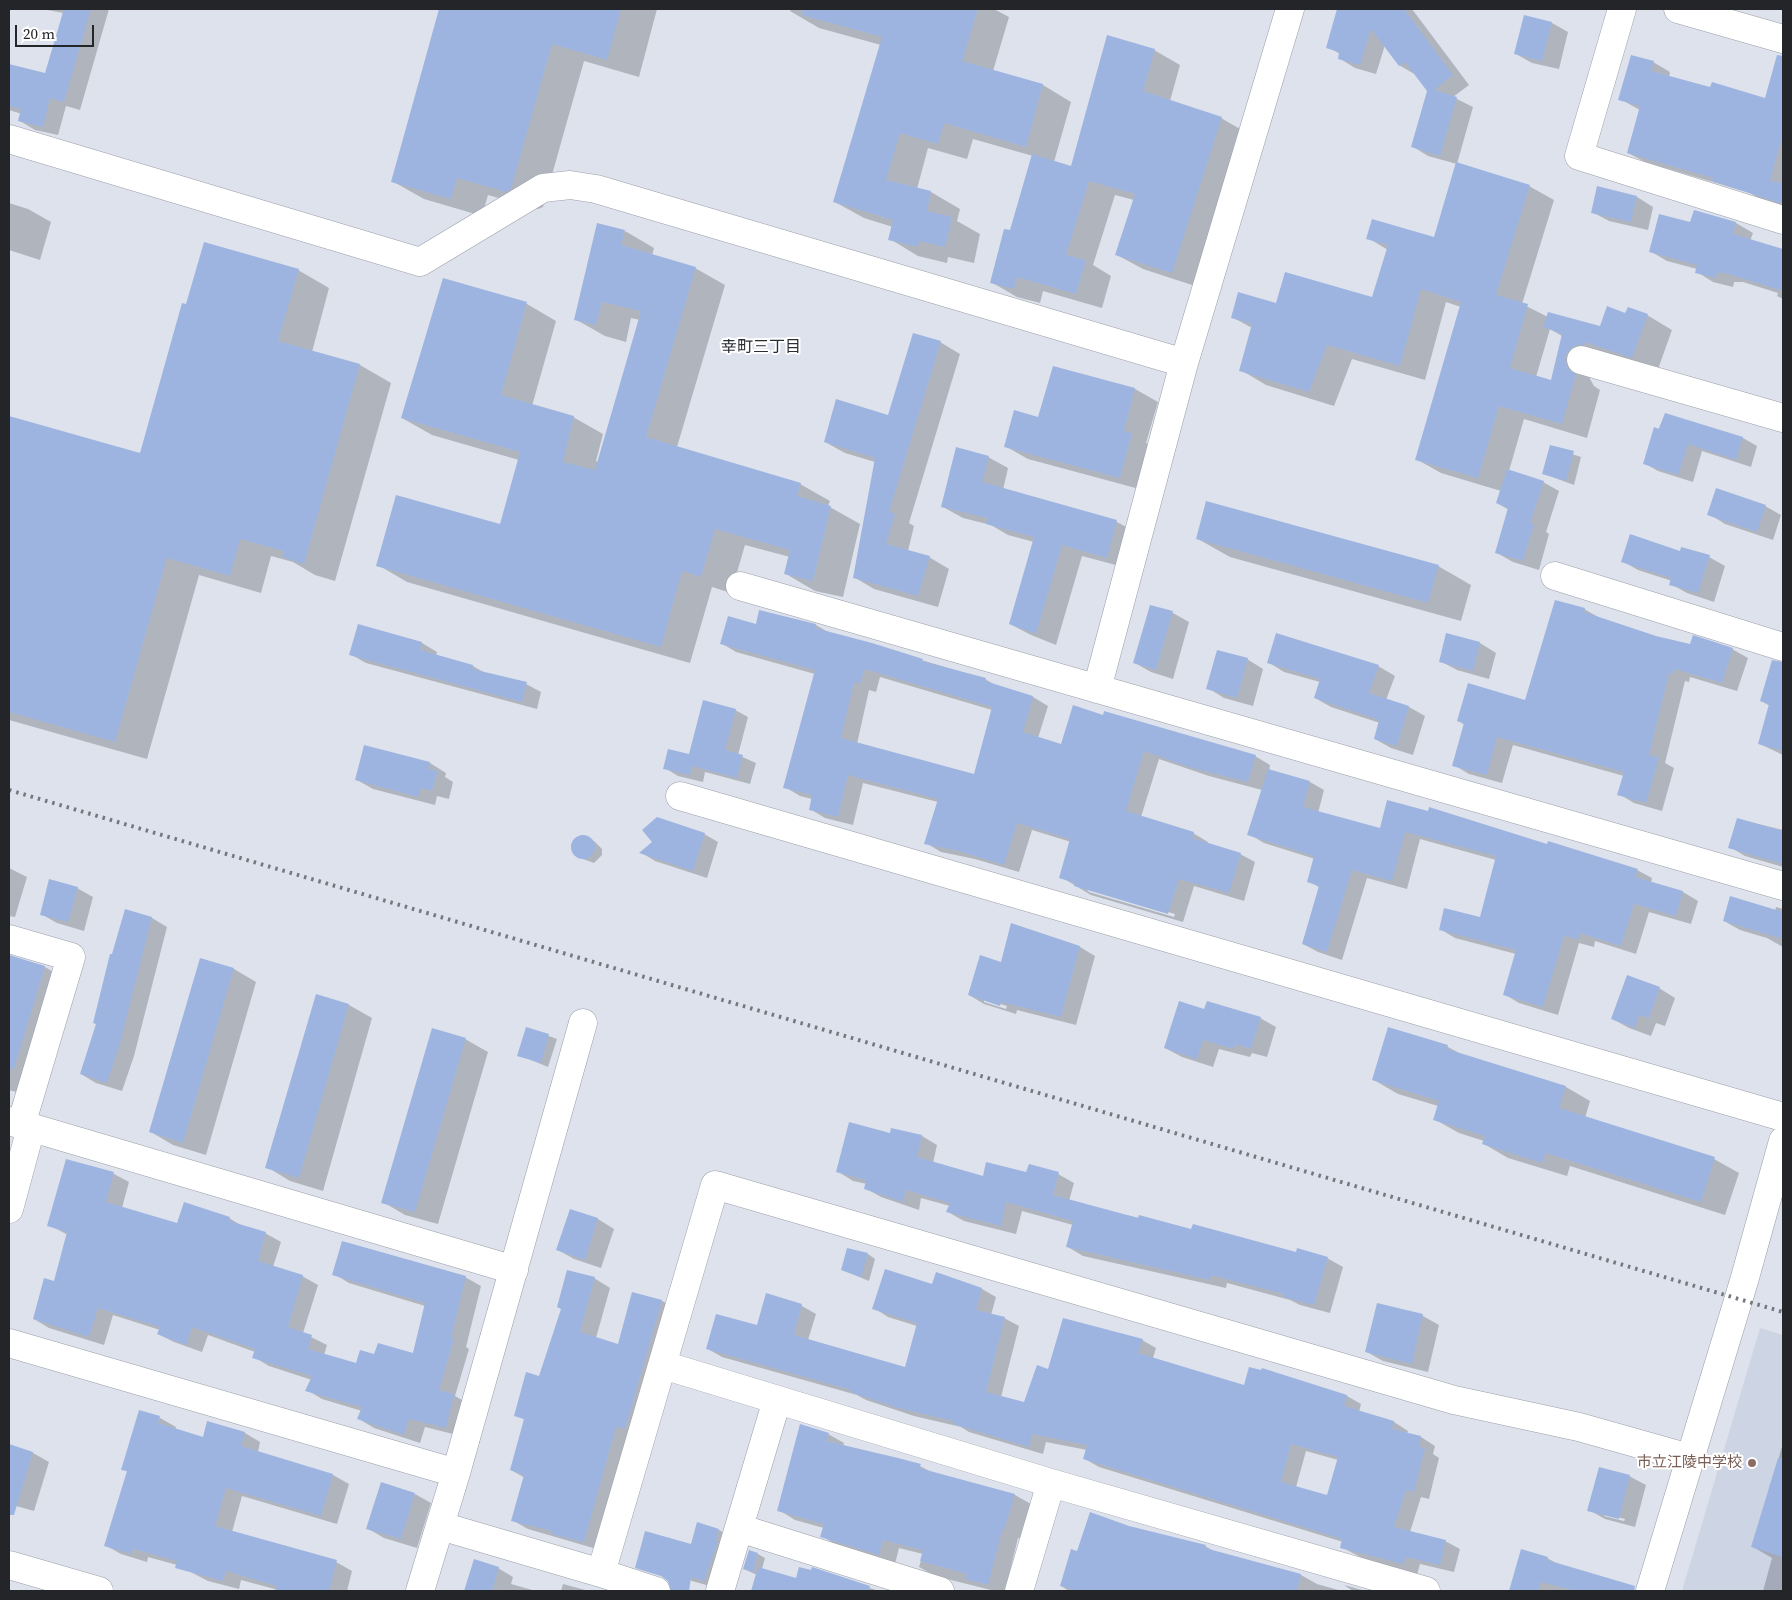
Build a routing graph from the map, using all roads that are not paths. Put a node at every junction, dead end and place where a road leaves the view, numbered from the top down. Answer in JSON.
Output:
{"nodes":[{"id":1,"x":1290,"y":9,"type":"edge"},
{"id":2,"x":1622,"y":9,"type":"edge"},
{"id":3,"x":1678,"y":9,"type":"edge"},
{"id":4,"x":1783,"y":39,"type":"edge"},
{"id":5,"x":9,"y":139,"type":"edge"},
{"id":6,"x":1783,"y":220,"type":"edge"},
{"id":7,"x":1581,"y":360,"type":"dead end"},
{"id":8,"x":1184,"y":364,"type":"junction"},
{"id":9,"x":1783,"y":418,"type":"edge"},
{"id":10,"x":1555,"y":576,"type":"dead end"},
{"id":11,"x":740,"y":586,"type":"dead end"},
{"id":12,"x":1783,"y":647,"type":"edge"},
{"id":13,"x":1097,"y":689,"type":"junction"},
{"id":14,"x":680,"y":796,"type":"dead end"},
{"id":15,"x":1783,"y":886,"type":"edge"},
{"id":16,"x":9,"y":939,"type":"edge"},
{"id":17,"x":583,"y":1023,"type":"dead end"},
{"id":18,"x":1783,"y":1118,"type":"edge"},
{"id":19,"x":20,"y":1125,"type":"edge"},
{"id":20,"x":1783,"y":1141,"type":"edge"},
{"id":21,"x":9,"y":1209,"type":"edge"},
{"id":22,"x":514,"y":1270,"type":"junction"},
{"id":23,"x":9,"y":1343,"type":"edge"},
{"id":24,"x":663,"y":1365,"type":"junction"},
{"id":25,"x":777,"y":1400,"type":"junction"},
{"id":26,"x":1689,"y":1458,"type":"junction"},
{"id":27,"x":456,"y":1473,"type":"junction"},
{"id":28,"x":1051,"y":1483,"type":"junction"},
{"id":29,"x":441,"y":1526,"type":"junction"},
{"id":30,"x":739,"y":1528,"type":"junction"},
{"id":31,"x":9,"y":1564,"type":"edge"},
{"id":32,"x":601,"y":1573,"type":"junction"},
{"id":33,"x":1376,"y":1584,"type":"edge"},
{"id":34,"x":99,"y":1591,"type":"edge"},
{"id":35,"x":420,"y":1591,"type":"edge"},
{"id":36,"x":656,"y":1591,"type":"edge"},
{"id":37,"x":720,"y":1591,"type":"edge"},
{"id":38,"x":940,"y":1591,"type":"edge"},
{"id":39,"x":1019,"y":1591,"type":"edge"},
{"id":40,"x":1426,"y":1591,"type":"edge"},
{"id":41,"x":1650,"y":1591,"type":"edge"}],
"edges":[{"from":1,"to":8,"type":"street"},
{"from":2,"to":6,"type":"street"},
{"from":3,"to":4,"type":"street"},
{"from":5,"to":8,"type":"street"},
{"from":7,"to":9,"type":"street"},
{"from":8,"to":13,"type":"street"},
{"from":10,"to":12,"type":"street"},
{"from":11,"to":13,"type":"street"},
{"from":13,"to":15,"type":"street"},
{"from":14,"to":18,"type":"street"},
{"from":16,"to":19,"type":"street"},
{"from":17,"to":22,"type":"street"},
{"from":19,"to":21,"type":"street"},
{"from":19,"to":22,"type":"street"},
{"from":20,"to":26,"type":"street"},
{"from":22,"to":27,"type":"street"},
{"from":23,"to":27,"type":"street"},
{"from":24,"to":25,"type":"street"},
{"from":24,"to":26,"type":"street"},
{"from":24,"to":32,"type":"street"},
{"from":25,"to":28,"type":"street"},
{"from":25,"to":30,"type":"street"},
{"from":26,"to":41,"type":"street"},
{"from":27,"to":29,"type":"street"},
{"from":28,"to":33,"type":"street"},
{"from":28,"to":39,"type":"street"},
{"from":29,"to":32,"type":"street"},
{"from":29,"to":35,"type":"street"},
{"from":30,"to":37,"type":"street"},
{"from":30,"to":38,"type":"street"},
{"from":31,"to":34,"type":"street"},
{"from":32,"to":36,"type":"street"},
{"from":33,"to":40,"type":"street"}]}
